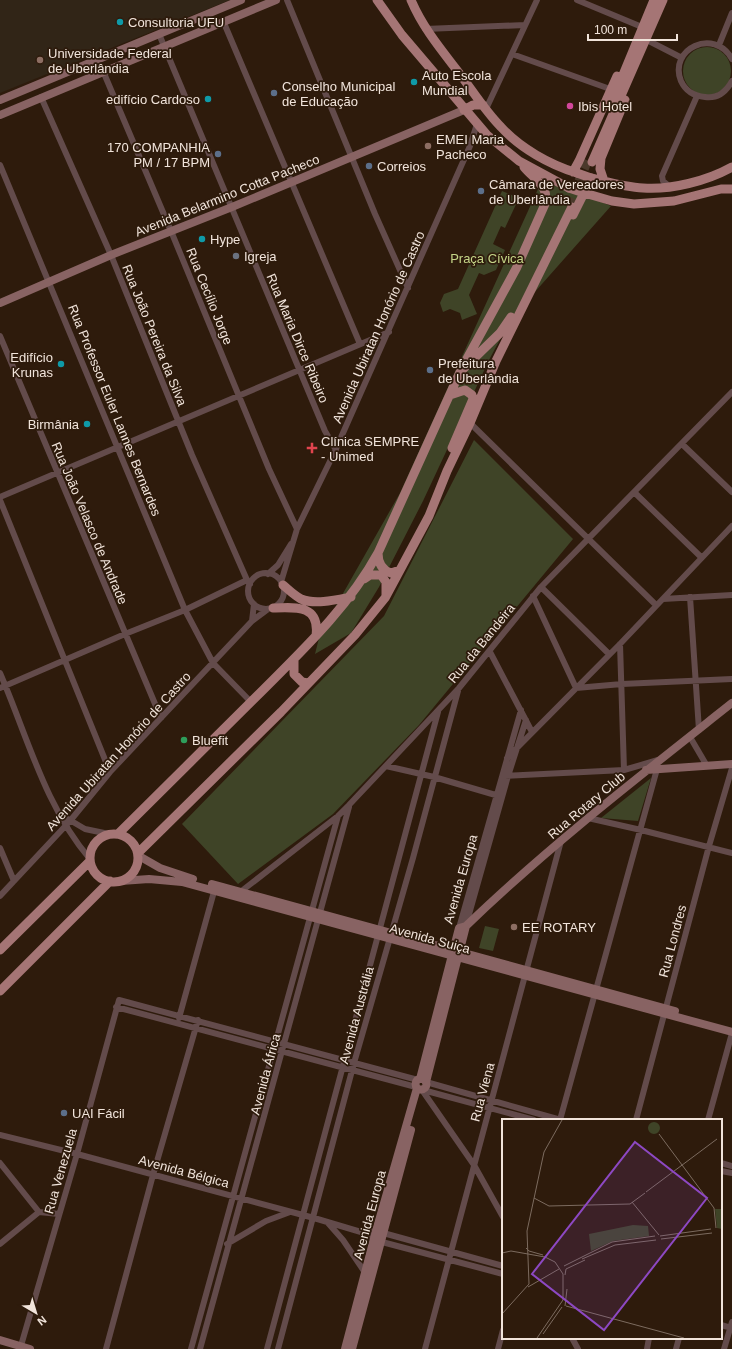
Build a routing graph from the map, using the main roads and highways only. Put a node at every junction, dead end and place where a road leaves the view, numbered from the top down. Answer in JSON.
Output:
{"nodes":[{"id":1,"x":241,"y":0,"type":"edge"},
{"id":2,"x":276,"y":0,"type":"edge"},
{"id":3,"x":377,"y":0,"type":"edge"},
{"id":4,"x":411,"y":0,"type":"edge"},
{"id":5,"x":654,"y":0,"type":"edge"},
{"id":6,"x":663,"y":0,"type":"edge"},
{"id":7,"x":641,"y":42,"type":"junction"},
{"id":8,"x":0,"y":100,"type":"edge"},
{"id":9,"x":485,"y":107,"type":"junction"},
{"id":10,"x":464,"y":110,"type":"junction"},
{"id":11,"x":0,"y":115,"type":"edge"},
{"id":12,"x":520,"y":161,"type":"junction"},
{"id":13,"x":590,"y":161,"type":"tunnel mouth"},
{"id":14,"x":732,"y":168,"type":"edge"},
{"id":15,"x":575,"y":172,"type":"junction"},
{"id":16,"x":732,"y":172,"type":"edge"},
{"id":17,"x":718,"y":175,"type":"junction"},
{"id":18,"x":604,"y":181,"type":"junction"},
{"id":19,"x":732,"y":184,"type":"edge"},
{"id":20,"x":721,"y":189,"type":"junction"},
{"id":21,"x":732,"y":189,"type":"edge"},
{"id":22,"x":583,"y":193,"type":"junction"},
{"id":23,"x":0,"y":303,"type":"edge"},
{"id":24,"x":460,"y":372,"type":"junction"},
{"id":25,"x":482,"y":392,"type":"junction"},
{"id":26,"x":450,"y":395,"type":"junction"},
{"id":27,"x":447,"y":471,"type":"junction"},
{"id":28,"x":378,"y":553,"type":"junction"},
{"id":29,"x":400,"y":570,"type":"junction"},
{"id":30,"x":363,"y":580,"type":"junction"},
{"id":31,"x":282,"y":584,"type":"road end"},
{"id":32,"x":350,"y":597,"type":"junction"},
{"id":33,"x":385,"y":598,"type":"junction"},
{"id":34,"x":271,"y":608,"type":"road end"},
{"id":35,"x":316,"y":636,"type":"junction"},
{"id":36,"x":294,"y":659,"type":"junction"},
{"id":37,"x":308,"y":683,"type":"junction"},
{"id":38,"x":732,"y":703,"type":"edge"},
{"id":39,"x":732,"y":764,"type":"edge"},
{"id":40,"x":646,"y":770,"type":"junction"},
{"id":41,"x":114,"y":834,"type":"junction"},
{"id":42,"x":138,"y":854,"type":"junction"},
{"id":43,"x":90,"y":860,"type":"junction"},
{"id":44,"x":110,"y":881,"type":"junction"},
{"id":45,"x":121,"y":881,"type":"junction"},
{"id":46,"x":216,"y":888,"type":"junction"},
{"id":47,"x":462,"y":927,"type":"joint"},
{"id":48,"x":0,"y":950,"type":"edge"},
{"id":49,"x":456,"y":954,"type":"junction"},
{"id":50,"x":0,"y":992,"type":"edge"},
{"id":51,"x":664,"y":1011,"type":"junction"},
{"id":52,"x":732,"y":1027,"type":"edge"},
{"id":53,"x":732,"y":1033,"type":"edge"},
{"id":54,"x":379,"y":1236,"type":"junction"},
{"id":55,"x":0,"y":1340,"type":"edge"},
{"id":56,"x":20,"y":1348,"type":"edge"},
{"id":57,"x":30,"y":1349,"type":"edge"},
{"id":58,"x":345,"y":1349,"type":"edge"},
{"id":59,"x":352,"y":1349,"type":"edge"}],
"edges":[{"from":1,"to":8,"type":"main road"},
{"from":2,"to":11,"type":"main road"},
{"from":3,"to":10,"type":"main road"},
{"from":4,"to":9,"type":"main road"},
{"from":5,"to":7,"type":"main road"},
{"from":6,"to":7,"type":"main road"},
{"from":7,"to":13,"type":"main road"},
{"from":7,"to":15,"type":"main road"},
{"from":7,"to":18,"type":"main road"},
{"from":9,"to":10,"type":"main road"},
{"from":9,"to":15,"type":"main road"},
{"from":10,"to":12,"type":"main road"},
{"from":10,"to":23,"type":"main road","name":"Avenida Belarmino Cotta Pacheco"},
{"from":12,"to":22,"type":"main road","bridge":true},
{"from":12,"to":24,"type":"main road"},
{"from":14,"to":17,"type":"main road"},
{"from":15,"to":18,"type":"main road","bridge":true},
{"from":16,"to":17,"type":"main road"},
{"from":17,"to":18,"type":"main road"},
{"from":19,"to":20,"type":"main road"},
{"from":20,"to":21,"type":"main road"},
{"from":20,"to":22,"type":"main road"},
{"from":22,"to":25,"type":"main road"},
{"from":24,"to":25,"type":"main road"},
{"from":24,"to":26,"type":"main road"},
{"from":25,"to":27,"type":"main road"},
{"from":26,"to":27,"type":"main road"},
{"from":26,"to":28,"type":"main road"},
{"from":27,"to":29,"type":"main road"},
{"from":28,"to":29,"type":"main road"},
{"from":28,"to":30,"type":"main road"},
{"from":29,"to":33,"type":"main road"},
{"from":30,"to":32,"type":"main road"},
{"from":30,"to":33,"type":"main road"},
{"from":31,"to":32,"type":"main road"},
{"from":32,"to":35,"type":"main road"},
{"from":33,"to":37,"type":"main road"},
{"from":34,"to":35,"type":"main road"},
{"from":35,"to":36,"type":"main road"},
{"from":36,"to":37,"type":"main road"},
{"from":36,"to":41,"type":"main road"},
{"from":37,"to":42,"type":"main road"},
{"from":38,"to":40,"type":"main road","name":"Rua Rotary Club"},
{"from":39,"to":40,"type":"main road"},
{"from":40,"to":47,"type":"main road","name":"Rua Rotary Club"},
{"from":41,"to":42,"type":"main road"},
{"from":41,"to":43,"type":"main road"},
{"from":42,"to":45,"type":"main road"},
{"from":42,"to":46,"type":"main road","name":"Avenida Suiça"},
{"from":43,"to":44,"type":"main road"},
{"from":43,"to":48,"type":"main road"},
{"from":44,"to":45,"type":"main road"},
{"from":44,"to":50,"type":"main road"},
{"from":45,"to":46,"type":"main road","name":"Avenida Suiça"},
{"from":46,"to":49,"type":"main road","name":"Avenida Suiça"},
{"from":47,"to":49,"type":"main road","name":"Avenida Europa"},
{"from":49,"to":51,"type":"main road","name":"Avenida Suiça"},
{"from":49,"to":54,"type":"main road","name":"Avenida Europa"},
{"from":51,"to":52,"type":"main road","name":"Avenida Suiça"},
{"from":51,"to":53,"type":"main road","name":"Avenida Suiça"},
{"from":54,"to":58,"type":"main road","name":"Avenida Europa"},
{"from":54,"to":59,"type":"main road","name":"Avenida Europa"},
{"from":55,"to":56,"type":"main road"},
{"from":56,"to":57,"type":"main road"}]}
